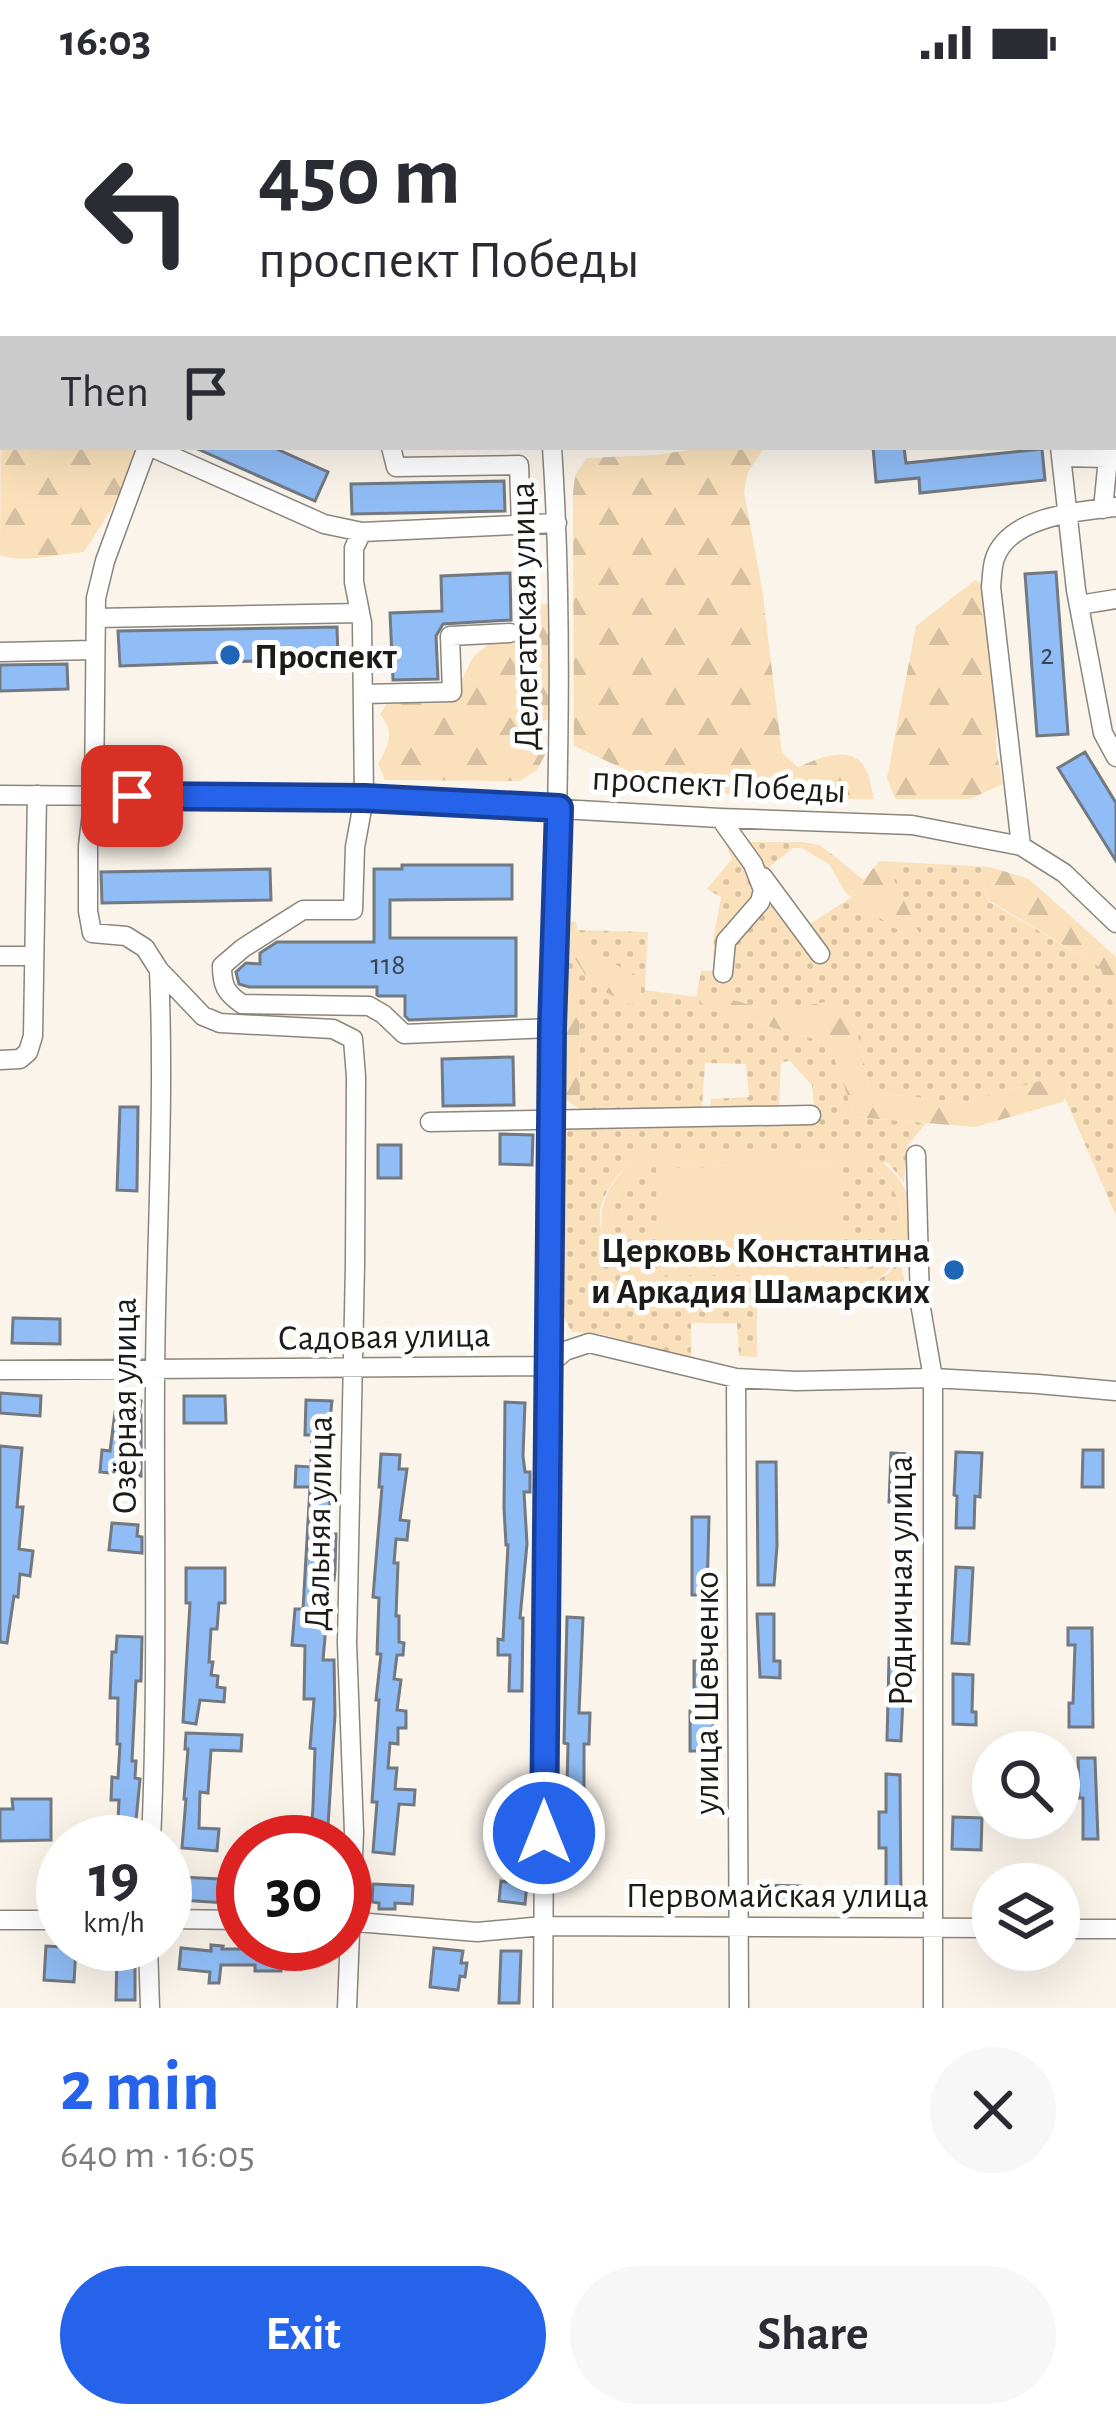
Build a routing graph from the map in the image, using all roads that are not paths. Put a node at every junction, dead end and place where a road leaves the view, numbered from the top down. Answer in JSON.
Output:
{"nodes":[{"id":1,"x":148,"y":450,"type":"edge"},
{"id":2,"x":156,"y":450,"type":"edge"},
{"id":3,"x":392,"y":450,"type":"edge"},
{"id":4,"x":552,"y":450,"type":"edge"},
{"id":5,"x":1061,"y":452,"type":"edge"},
{"id":6,"x":1112,"y":452,"type":"edge"},
{"id":7,"x":1110,"y":508,"type":"edge"},
{"id":8,"x":1066,"y":512,"type":"junction"},
{"id":9,"x":557,"y":523,"type":"junction"},
{"id":10,"x":521,"y":525,"type":"junction"},
{"id":11,"x":362,"y":532,"type":"junction"},
{"id":12,"x":1116,"y":599,"type":"edge"},
{"id":13,"x":1079,"y":605,"type":"junction"},
{"id":14,"x":360,"y":613,"type":"junction"},
{"id":15,"x":97,"y":618,"type":"junction"},
{"id":16,"x":510,"y":633,"type":"dead end"},
{"id":17,"x":94,"y":650,"type":"junction"},
{"id":18,"x":0,"y":652,"type":"edge"},
{"id":19,"x":364,"y":694,"type":"junction"},
{"id":20,"x":1116,"y":757,"type":"edge"},
{"id":21,"x":0,"y":795,"type":"edge"},
{"id":22,"x":37,"y":795,"type":"junction"},
{"id":23,"x":94,"y":796,"type":"junction"},
{"id":24,"x":364,"y":798,"type":"junction"},
{"id":25,"x":559,"y":808,"type":"junction"},
{"id":26,"x":720,"y":818,"type":"junction"},
{"id":27,"x":1021,"y":846,"type":"junction"},
{"id":28,"x":753,"y":864,"type":"junction"},
{"id":29,"x":1116,"y":923,"type":"edge"},
{"id":30,"x":820,"y":954,"type":"dead end"},
{"id":31,"x":0,"y":956,"type":"edge"},
{"id":32,"x":34,"y":956,"type":"junction"},
{"id":33,"x":159,"y":970,"type":"junction"},
{"id":34,"x":724,"y":974,"type":"dead end"},
{"id":35,"x":552,"y":1028,"type":"junction"},
{"id":36,"x":0,"y":1060,"type":"edge"},
{"id":37,"x":811,"y":1115,"type":"dead end"},
{"id":38,"x":551,"y":1119,"type":"junction"},
{"id":39,"x":430,"y":1122,"type":"dead end"},
{"id":40,"x":916,"y":1155,"type":"dead end"},
{"id":41,"x":548,"y":1366,"type":"junction"},
{"id":42,"x":354,"y":1367,"type":"junction"},
{"id":43,"x":0,"y":1370,"type":"edge"},
{"id":44,"x":155,"y":1371,"type":"junction"},
{"id":45,"x":736,"y":1378,"type":"junction"},
{"id":46,"x":933,"y":1378,"type":"junction"},
{"id":47,"x":1116,"y":1391,"type":"edge"},
{"id":48,"x":152,"y":1815,"type":"edge"},
{"id":49,"x":353,"y":1815,"type":"edge"},
{"id":50,"x":0,"y":1920,"type":"edge"},
{"id":51,"x":36,"y":1920,"type":"edge"},
{"id":52,"x":372,"y":1923,"type":"edge"},
{"id":53,"x":543,"y":1926,"type":"junction"},
{"id":54,"x":738,"y":1926,"type":"junction"},
{"id":55,"x":932,"y":1928,"type":"junction"},
{"id":56,"x":972,"y":1928,"type":"edge"},
{"id":57,"x":1080,"y":1929,"type":"edge"},
{"id":58,"x":1116,"y":1929,"type":"edge"},
{"id":59,"x":149,"y":1971,"type":"edge"},
{"id":60,"x":347,"y":1971,"type":"edge"},
{"id":61,"x":150,"y":2008,"type":"edge"},
{"id":62,"x":347,"y":2008,"type":"edge"},
{"id":63,"x":543,"y":2008,"type":"edge"},
{"id":64,"x":739,"y":2008,"type":"edge"},
{"id":65,"x":933,"y":2008,"type":"edge"}],
"edges":[{"from":1,"to":15,"type":"street"},
{"from":2,"to":11,"type":"street"},
{"from":3,"to":10,"type":"street"},
{"from":4,"to":9,"type":"street","name":"Делегатская улица"},
{"from":5,"to":6,"type":"street"},
{"from":5,"to":8,"type":"street"},
{"from":6,"to":7,"type":"street"},
{"from":7,"to":8,"type":"street"},
{"from":8,"to":13,"type":"street"},
{"from":8,"to":27,"type":"street"},
{"from":9,"to":10,"type":"street"},
{"from":9,"to":25,"type":"street","name":"Делегатская улица"},
{"from":10,"to":11,"type":"street"},
{"from":11,"to":14,"type":"street"},
{"from":12,"to":13,"type":"street"},
{"from":13,"to":20,"type":"street"},
{"from":14,"to":15,"type":"street"},
{"from":14,"to":19,"type":"street"},
{"from":15,"to":17,"type":"street"},
{"from":16,"to":19,"type":"street"},
{"from":17,"to":18,"type":"street"},
{"from":17,"to":23,"type":"street"},
{"from":19,"to":24,"type":"street"},
{"from":21,"to":22,"type":"street","name":"проспект Победы"},
{"from":22,"to":23,"type":"street","name":"проспект Победы"},
{"from":22,"to":32,"type":"street"},
{"from":23,"to":24,"type":"street","name":"проспект Победы"},
{"from":23,"to":33,"type":"street"},
{"from":24,"to":25,"type":"street","name":"проспект Победы"},
{"from":24,"to":35,"type":"street"},
{"from":25,"to":26,"type":"street","name":"проспект Победы"},
{"from":25,"to":35,"type":"street","name":"Делегатская улица"},
{"from":26,"to":27,"type":"street","name":"проспект Победы"},
{"from":26,"to":28,"type":"street"},
{"from":27,"to":29,"type":"street","name":"проспект Победы"},
{"from":28,"to":30,"type":"street"},
{"from":28,"to":34,"type":"street"},
{"from":31,"to":32,"type":"street"},
{"from":32,"to":36,"type":"street"},
{"from":33,"to":42,"type":"street","name":"Дальняя улица"},
{"from":33,"to":44,"type":"street","name":"Озёрная улица"},
{"from":35,"to":38,"type":"street","name":"Делегатская улица"},
{"from":37,"to":38,"type":"street"},
{"from":38,"to":39,"type":"street"},
{"from":38,"to":41,"type":"street","name":"Делегатская улица"},
{"from":40,"to":46,"type":"street","name":"Родничная улица"},
{"from":41,"to":42,"type":"street","name":"Садовая улица"},
{"from":41,"to":45,"type":"street","name":"Садовая улица"},
{"from":41,"to":53,"type":"street","name":"Делегатская улица"},
{"from":42,"to":44,"type":"street","name":"Садовая улица"},
{"from":42,"to":49,"type":"street","name":"Дальняя улица"},
{"from":43,"to":44,"type":"street","name":"Садовая улица"},
{"from":44,"to":48,"type":"street","name":"Озёрная улица"},
{"from":45,"to":46,"type":"street","name":"Садовая улица"},
{"from":45,"to":54,"type":"street","name":"улица Шевченко"},
{"from":46,"to":47,"type":"street","name":"Садовая улица"},
{"from":46,"to":55,"type":"street","name":"Родничная улица"},
{"from":50,"to":51,"type":"street"},
{"from":52,"to":53,"type":"street","name":"Первомайская улица"},
{"from":53,"to":54,"type":"street","name":"Первомайская улица"},
{"from":53,"to":63,"type":"street","name":"Делегатская улица"},
{"from":54,"to":55,"type":"street","name":"Первомайская улица"},
{"from":54,"to":64,"type":"street","name":"улица Шевченко"},
{"from":55,"to":56,"type":"street","name":"Первомайская улица"},
{"from":55,"to":65,"type":"street","name":"Родничная улица"},
{"from":57,"to":58,"type":"street"},
{"from":59,"to":61,"type":"street"},
{"from":60,"to":62,"type":"street","name":"Дальняя улица"}]}
